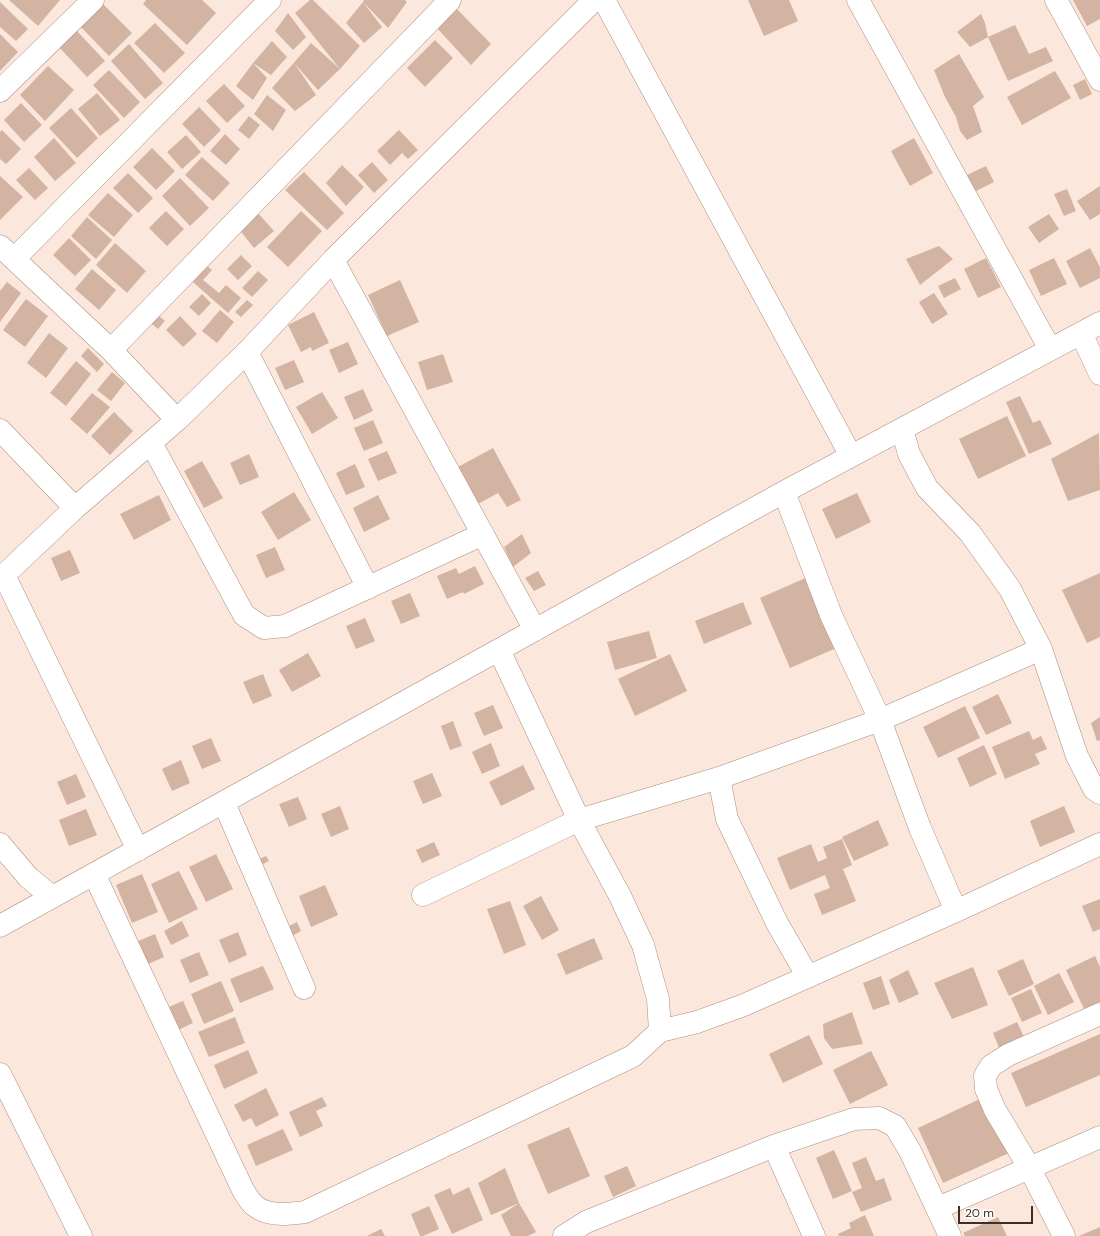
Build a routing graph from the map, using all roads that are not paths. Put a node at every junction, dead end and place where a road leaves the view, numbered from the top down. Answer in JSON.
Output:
{"nodes":[{"id":1,"x":93,"y":0,"type":"edge"},
{"id":2,"x":270,"y":0,"type":"edge"},
{"id":3,"x":450,"y":0,"type":"edge"},
{"id":4,"x":594,"y":0,"type":"edge"},
{"id":5,"x":604,"y":0,"type":"edge"},
{"id":6,"x":858,"y":0,"type":"edge"},
{"id":7,"x":1056,"y":0,"type":"edge"},
{"id":8,"x":1100,"y":80,"type":"edge"},
{"id":9,"x":0,"y":92,"type":"edge"},
{"id":10,"x":7,"y":253,"type":"edge"},
{"id":11,"x":333,"y":260,"type":"junction"},
{"id":12,"x":1100,"y":323,"type":"edge"},
{"id":13,"x":1080,"y":333,"type":"junction"},
{"id":14,"x":1050,"y":349,"type":"junction"},
{"id":15,"x":111,"y":350,"type":"junction"},
{"id":16,"x":247,"y":352,"type":"junction"},
{"id":17,"x":1100,"y":374,"type":"edge"},
{"id":18,"x":177,"y":420,"type":"junction"},
{"id":19,"x":902,"y":429,"type":"junction"},
{"id":20,"x":0,"y":430,"type":"edge"},
{"id":21,"x":151,"y":443,"type":"junction"},
{"id":22,"x":851,"y":456,"type":"junction"},
{"id":23,"x":784,"y":492,"type":"junction"},
{"id":24,"x":75,"y":508,"type":"junction"},
{"id":25,"x":483,"y":534,"type":"junction"},
{"id":26,"x":2,"y":577,"type":"edge"},
{"id":27,"x":368,"y":588,"type":"junction"},
{"id":28,"x":535,"y":630,"type":"junction"},
{"id":29,"x":1041,"y":648,"type":"junction"},
{"id":30,"x":499,"y":650,"type":"junction"},
{"id":31,"x":880,"y":720,"type":"junction"},
{"id":32,"x":719,"y":778,"type":"junction"},
{"id":33,"x":1100,"y":793,"type":"edge"},
{"id":34,"x":224,"y":802,"type":"junction"},
{"id":35,"x":579,"y":820,"type":"junction"},
{"id":36,"x":0,"y":844,"type":"edge"},
{"id":37,"x":1100,"y":844,"type":"edge"},
{"id":38,"x":138,"y":850,"type":"junction"},
{"id":39,"x":94,"y":874,"type":"junction"},
{"id":40,"x":423,"y":895,"type":"dead end"},
{"id":41,"x":52,"y":897,"type":"junction"},
{"id":42,"x":956,"y":911,"type":"junction"},
{"id":43,"x":0,"y":926,"type":"edge"},
{"id":44,"x":808,"y":977,"type":"junction"},
{"id":45,"x":304,"y":988,"type":"dead end"},
{"id":46,"x":1100,"y":1014,"type":"edge"},
{"id":47,"x":660,"y":1031,"type":"junction"},
{"id":48,"x":0,"y":1074,"type":"edge"},
{"id":49,"x":1100,"y":1137,"type":"edge"},
{"id":50,"x":774,"y":1146,"type":"junction"},
{"id":51,"x":1029,"y":1167,"type":"junction"},
{"id":52,"x":938,"y":1208,"type":"junction"},
{"id":53,"x":81,"y":1236,"type":"edge"},
{"id":54,"x":564,"y":1236,"type":"edge"},
{"id":55,"x":814,"y":1236,"type":"edge"},
{"id":56,"x":950,"y":1236,"type":"edge"},
{"id":57,"x":1064,"y":1236,"type":"edge"}],
"edges":[{"from":1,"to":9,"type":"street"},
{"from":2,"to":10,"type":"street"},
{"from":3,"to":15,"type":"street"},
{"from":4,"to":11,"type":"street"},
{"from":5,"to":22,"type":"street"},
{"from":6,"to":14,"type":"street"},
{"from":7,"to":8,"type":"street"},
{"from":10,"to":15,"type":"street"},
{"from":11,"to":16,"type":"street"},
{"from":11,"to":25,"type":"street"},
{"from":12,"to":13,"type":"street"},
{"from":13,"to":14,"type":"street"},
{"from":13,"to":17,"type":"street"},
{"from":14,"to":19,"type":"street"},
{"from":15,"to":18,"type":"street"},
{"from":16,"to":18,"type":"street"},
{"from":16,"to":27,"type":"street"},
{"from":18,"to":21,"type":"street"},
{"from":19,"to":22,"type":"street"},
{"from":19,"to":29,"type":"street"},
{"from":20,"to":24,"type":"street"},
{"from":21,"to":24,"type":"street"},
{"from":21,"to":27,"type":"street"},
{"from":22,"to":23,"type":"street"},
{"from":23,"to":28,"type":"street"},
{"from":23,"to":31,"type":"street"},
{"from":24,"to":26,"type":"street"},
{"from":25,"to":27,"type":"street"},
{"from":25,"to":28,"type":"street"},
{"from":26,"to":38,"type":"street"},
{"from":28,"to":30,"type":"street"},
{"from":29,"to":31,"type":"street"},
{"from":29,"to":33,"type":"street"},
{"from":30,"to":34,"type":"street"},
{"from":30,"to":35,"type":"street"},
{"from":31,"to":32,"type":"street"},
{"from":31,"to":42,"type":"street"},
{"from":32,"to":35,"type":"street"},
{"from":32,"to":44,"type":"street"},
{"from":34,"to":38,"type":"street"},
{"from":34,"to":45,"type":"street"},
{"from":35,"to":40,"type":"street"},
{"from":35,"to":47,"type":"street"},
{"from":36,"to":41,"type":"street"},
{"from":37,"to":42,"type":"street"},
{"from":38,"to":39,"type":"street"},
{"from":39,"to":41,"type":"street"},
{"from":39,"to":47,"type":"street"},
{"from":41,"to":43,"type":"street"},
{"from":42,"to":44,"type":"street"},
{"from":44,"to":47,"type":"street"},
{"from":46,"to":51,"type":"street"},
{"from":48,"to":53,"type":"street"},
{"from":49,"to":51,"type":"street"},
{"from":50,"to":52,"type":"street"},
{"from":50,"to":54,"type":"street"},
{"from":50,"to":55,"type":"street"},
{"from":51,"to":52,"type":"street"},
{"from":51,"to":57,"type":"street"},
{"from":52,"to":56,"type":"street"}]}
